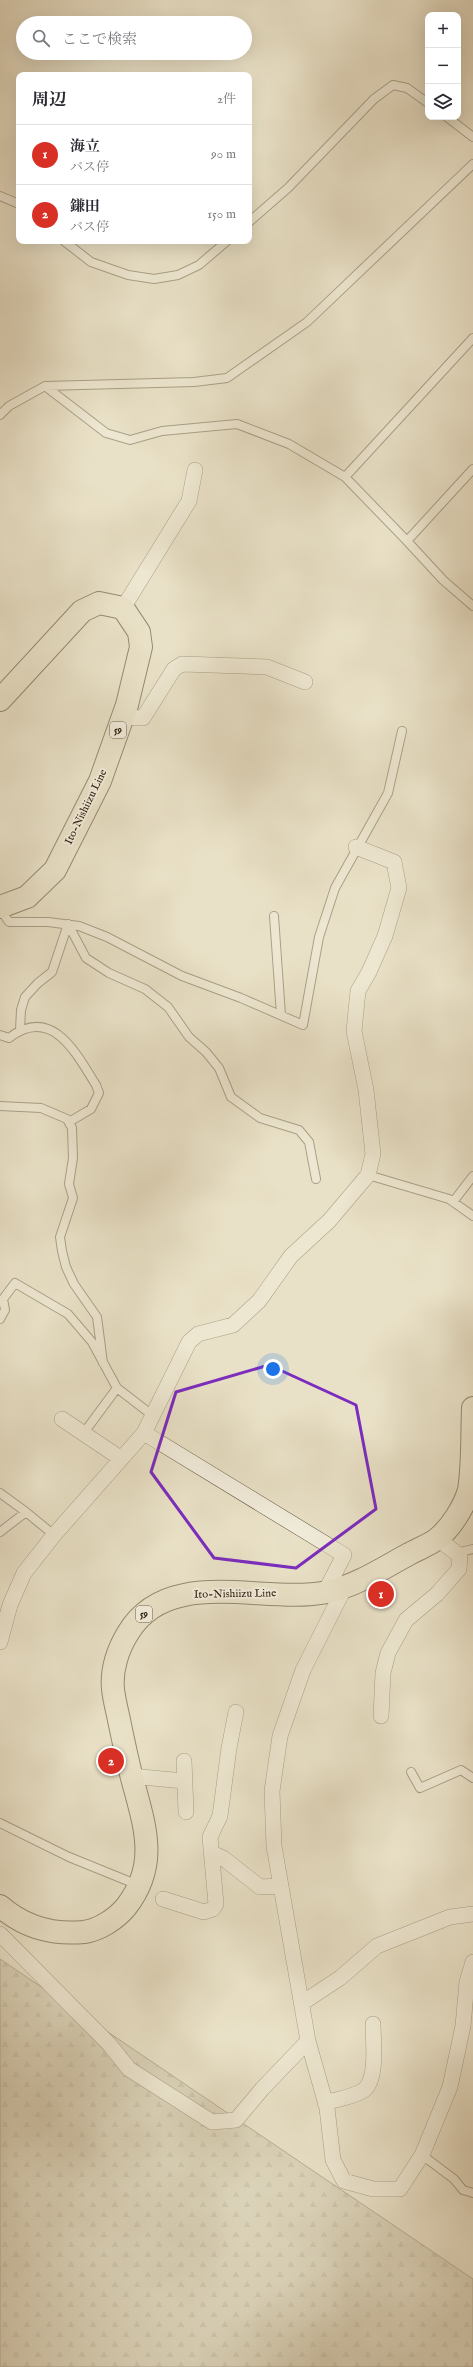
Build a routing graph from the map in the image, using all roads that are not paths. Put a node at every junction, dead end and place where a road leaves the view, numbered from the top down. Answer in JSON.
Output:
{"nodes":[{"id":1,"x":425,"y":101,"type":"edge"},
{"id":2,"x":451,"y":120,"type":"edge"},
{"id":3,"x":473,"y":137,"type":"edge"},
{"id":4,"x":473,"y":164,"type":"edge"},
{"id":5,"x":0,"y":196,"type":"edge"},
{"id":6,"x":16,"y":203,"type":"edge"},
{"id":7,"x":252,"y":219,"type":"edge"},
{"id":8,"x":68,"y":244,"type":"edge"},
{"id":9,"x":224,"y":244,"type":"edge"},
{"id":10,"x":473,"y":338,"type":"edge"},
{"id":11,"x":45,"y":386,"type":"junction"},
{"id":12,"x":0,"y":415,"type":"edge"},
{"id":13,"x":473,"y":469,"type":"edge"},
{"id":14,"x":195,"y":470,"type":"dead end"},
{"id":15,"x":345,"y":477,"type":"junction"},
{"id":16,"x":407,"y":541,"type":"junction"},
{"id":17,"x":473,"y":606,"type":"edge"},
{"id":18,"x":122,"y":608,"type":"junction"},
{"id":19,"x":304,"y":682,"type":"dead end"},
{"id":20,"x":0,"y":700,"type":"edge"},
{"id":21,"x":123,"y":717,"type":"junction"},
{"id":22,"x":402,"y":730,"type":"dead end"},
{"id":23,"x":356,"y":847,"type":"junction"},
{"id":24,"x":0,"y":908,"type":"edge"},
{"id":25,"x":274,"y":916,"type":"dead end"},
{"id":26,"x":68,"y":924,"type":"junction"},
{"id":27,"x":281,"y":1015,"type":"junction"},
{"id":28,"x":20,"y":1030,"type":"junction"},
{"id":29,"x":0,"y":1035,"type":"edge"},
{"id":30,"x":0,"y":1106,"type":"edge"},
{"id":31,"x":69,"y":1122,"type":"junction"},
{"id":32,"x":368,"y":1175,"type":"junction"},
{"id":33,"x":473,"y":1176,"type":"edge"},
{"id":34,"x":316,"y":1179,"type":"dead end"},
{"id":35,"x":453,"y":1202,"type":"junction"},
{"id":36,"x":473,"y":1216,"type":"edge"},
{"id":37,"x":0,"y":1319,"type":"edge"},
{"id":38,"x":103,"y":1363,"type":"junction"},
{"id":39,"x":117,"y":1388,"type":"junction"},
{"id":40,"x":152,"y":1415,"type":"junction"},
{"id":41,"x":62,"y":1419,"type":"dead end"},
{"id":42,"x":473,"y":1419,"type":"edge"},
{"id":43,"x":144,"y":1433,"type":"junction"},
{"id":44,"x":83,"y":1434,"type":"junction"},
{"id":45,"x":120,"y":1458,"type":"junction"},
{"id":46,"x":0,"y":1493,"type":"edge"},
{"id":47,"x":26,"y":1512,"type":"junction"},
{"id":48,"x":0,"y":1532,"type":"edge"},
{"id":49,"x":54,"y":1534,"type":"junction"},
{"id":50,"x":437,"y":1538,"type":"junction"},
{"id":51,"x":473,"y":1549,"type":"edge"},
{"id":52,"x":456,"y":1553,"type":"junction"},
{"id":53,"x":335,"y":1590,"type":"junction"},
{"id":54,"x":0,"y":1642,"type":"edge"},
{"id":55,"x":236,"y":1712,"type":"dead end"},
{"id":56,"x":381,"y":1716,"type":"dead end"},
{"id":57,"x":184,"y":1761,"type":"dead end"},
{"id":58,"x":410,"y":1772,"type":"dead end"},
{"id":59,"x":131,"y":1776,"type":"junction"},
{"id":60,"x":473,"y":1778,"type":"edge"},
{"id":61,"x":184,"y":1781,"type":"junction"},
{"id":62,"x":186,"y":1812,"type":"dead end"},
{"id":63,"x":0,"y":1823,"type":"edge"},
{"id":64,"x":212,"y":1853,"type":"junction"},
{"id":65,"x":139,"y":1885,"type":"junction"},
{"id":66,"x":281,"y":1886,"type":"junction"},
{"id":67,"x":163,"y":1899,"type":"dead end"},
{"id":68,"x":0,"y":1906,"type":"edge"},
{"id":69,"x":473,"y":1914,"type":"edge"},
{"id":70,"x":0,"y":1934,"type":"edge"},
{"id":71,"x":473,"y":1962,"type":"edge"},
{"id":72,"x":302,"y":2003,"type":"junction"},
{"id":73,"x":373,"y":2024,"type":"dead end"},
{"id":74,"x":308,"y":2041,"type":"junction"},
{"id":75,"x":325,"y":2103,"type":"junction"},
{"id":76,"x":422,"y":2155,"type":"junction"},
{"id":77,"x":473,"y":2193,"type":"edge"}],
"edges":[{"from":1,"to":7,"type":"lane"},
{"from":2,"to":3,"type":"lane"},
{"from":4,"to":11,"type":"lane"},
{"from":5,"to":6,"type":"lane"},
{"from":8,"to":9,"type":"lane"},
{"from":10,"to":15,"type":"lane"},
{"from":11,"to":12,"type":"lane"},
{"from":11,"to":15,"type":"lane"},
{"from":13,"to":16,"type":"lane"},
{"from":14,"to":18,"type":"street"},
{"from":15,"to":16,"type":"lane"},
{"from":16,"to":17,"type":"lane"},
{"from":18,"to":20,"type":"main road"},
{"from":18,"to":21,"type":"main road","name":"Ito-Nishiizu Line","number":"59"},
{"from":19,"to":21,"type":"street"},
{"from":21,"to":24,"type":"main road","name":"Ito-Nishiizu Line","number":"59"},
{"from":22,"to":23,"type":"lane"},
{"from":23,"to":27,"type":"lane"},
{"from":23,"to":32,"type":"street"},
{"from":24,"to":26,"type":"lane"},
{"from":25,"to":27,"type":"lane"},
{"from":26,"to":27,"type":"lane"},
{"from":26,"to":28,"type":"lane"},
{"from":26,"to":34,"type":"lane"},
{"from":28,"to":29,"type":"lane"},
{"from":28,"to":31,"type":"lane"},
{"from":30,"to":31,"type":"lane"},
{"from":31,"to":38,"type":"lane"},
{"from":32,"to":35,"type":"lane"},
{"from":32,"to":40,"type":"street"},
{"from":33,"to":35,"type":"lane"},
{"from":35,"to":36,"type":"lane"},
{"from":37,"to":38,"type":"lane"},
{"from":38,"to":39,"type":"lane"},
{"from":39,"to":40,"type":"lane"},
{"from":39,"to":44,"type":"lane"},
{"from":40,"to":43,"type":"street"},
{"from":41,"to":44,"type":"street"},
{"from":42,"to":50,"type":"main road","name":"Ito-Nishiizu Line","number":"59"},
{"from":43,"to":45,"type":"street"},
{"from":43,"to":53,"type":"street"},
{"from":44,"to":45,"type":"street"},
{"from":45,"to":49,"type":"street"},
{"from":46,"to":47,"type":"lane"},
{"from":47,"to":48,"type":"lane"},
{"from":47,"to":49,"type":"lane"},
{"from":49,"to":54,"type":"street"},
{"from":50,"to":52,"type":"street"},
{"from":50,"to":53,"type":"main road","name":"Ito-Nishiizu Line","number":"59"},
{"from":51,"to":52,"type":"lane"},
{"from":52,"to":56,"type":"street"},
{"from":53,"to":59,"type":"main road","name":"Ito-Nishiizu Line","number":"59"},
{"from":53,"to":66,"type":"street"},
{"from":55,"to":64,"type":"street"},
{"from":57,"to":61,"type":"street"},
{"from":58,"to":60,"type":"lane"},
{"from":59,"to":61,"type":"street"},
{"from":59,"to":65,"type":"main road","name":"Ito-Nishiizu Line","number":"59"},
{"from":61,"to":62,"type":"street"},
{"from":63,"to":65,"type":"lane"},
{"from":64,"to":66,"type":"street"},
{"from":64,"to":67,"type":"street"},
{"from":65,"to":68,"type":"main road","name":"Ito-Nishiizu Line","number":"59"},
{"from":66,"to":72,"type":"street"},
{"from":69,"to":72,"type":"street"},
{"from":70,"to":74,"type":"street"},
{"from":71,"to":76,"type":"street"},
{"from":72,"to":74,"type":"street"},
{"from":73,"to":75,"type":"street"},
{"from":74,"to":75,"type":"street"},
{"from":75,"to":76,"type":"street"},
{"from":76,"to":77,"type":"lane"}]}
